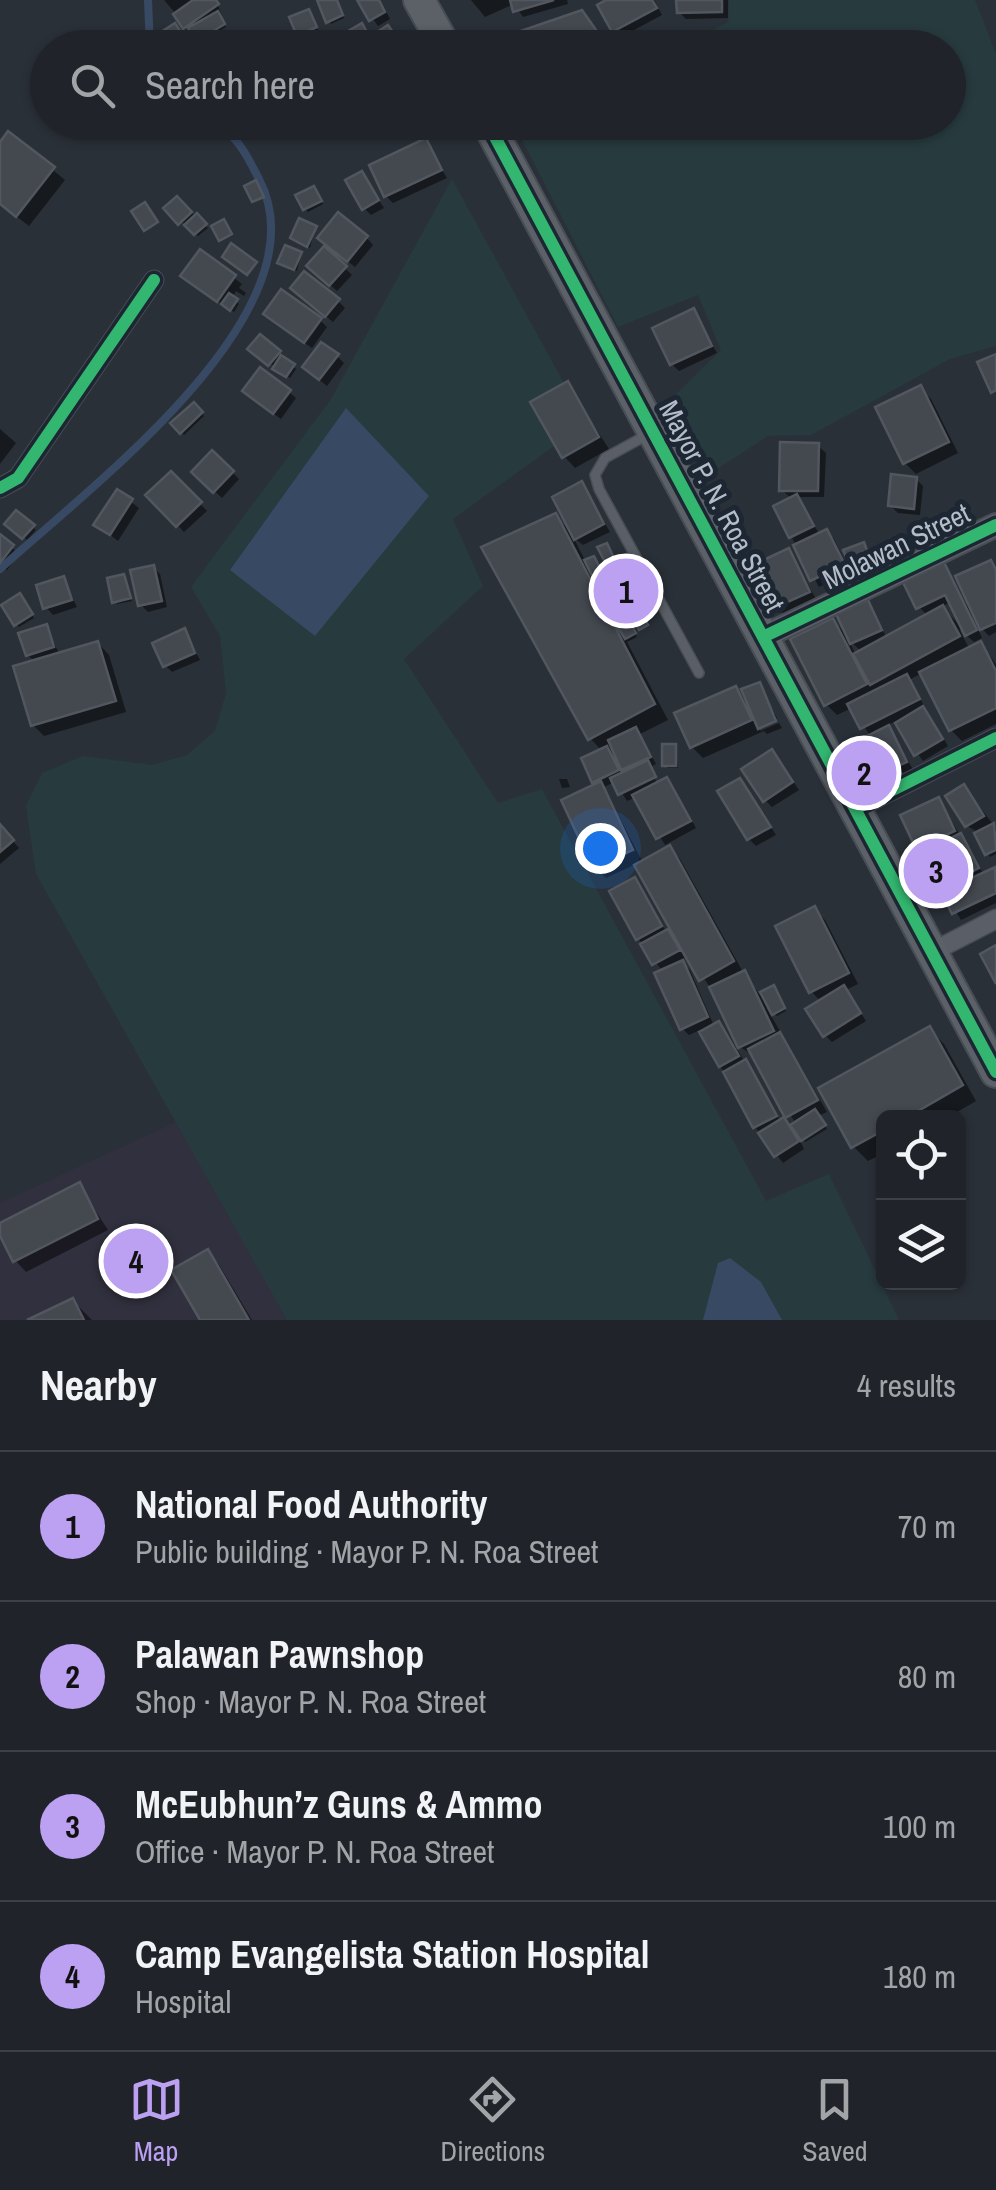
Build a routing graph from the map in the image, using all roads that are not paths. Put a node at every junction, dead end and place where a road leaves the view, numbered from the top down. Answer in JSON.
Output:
{"nodes":[{"id":1,"x":419,"y":0,"type":"edge"},
{"id":2,"x":436,"y":30,"type":"edge"},
{"id":3,"x":498,"y":140,"type":"edge"},
{"id":4,"x":154,"y":280,"type":"dead end"},
{"id":5,"x":654,"y":431,"type":"junction"},
{"id":6,"x":0,"y":488,"type":"edge"},
{"id":7,"x":996,"y":525,"type":"edge"},
{"id":8,"x":763,"y":637,"type":"junction"},
{"id":9,"x":700,"y":673,"type":"dead end"},
{"id":10,"x":996,"y":738,"type":"edge"},
{"id":11,"x":857,"y":808,"type":"junction"},
{"id":12,"x":996,"y":919,"type":"edge"},
{"id":13,"x":934,"y":952,"type":"junction"},
{"id":14,"x":996,"y":1071,"type":"edge"}],
"edges":[{"from":1,"to":2,"type":"main road"},
{"from":3,"to":5,"type":"main road","name":"Mayor P. N. Roa Street"},
{"from":4,"to":6,"type":"street"},
{"from":5,"to":8,"type":"main road","name":"Mayor P. N. Roa Street"},
{"from":5,"to":9,"type":"lane"},
{"from":7,"to":8,"type":"street","name":"Molawan Street"},
{"from":8,"to":11,"type":"main road","name":"Mayor P. N. Roa Street"},
{"from":10,"to":11,"type":"street"},
{"from":11,"to":13,"type":"main road","name":"Mayor P. N. Roa Street"},
{"from":12,"to":13,"type":"street"},
{"from":13,"to":14,"type":"main road","name":"Mayor P. N. Roa Street"}]}
